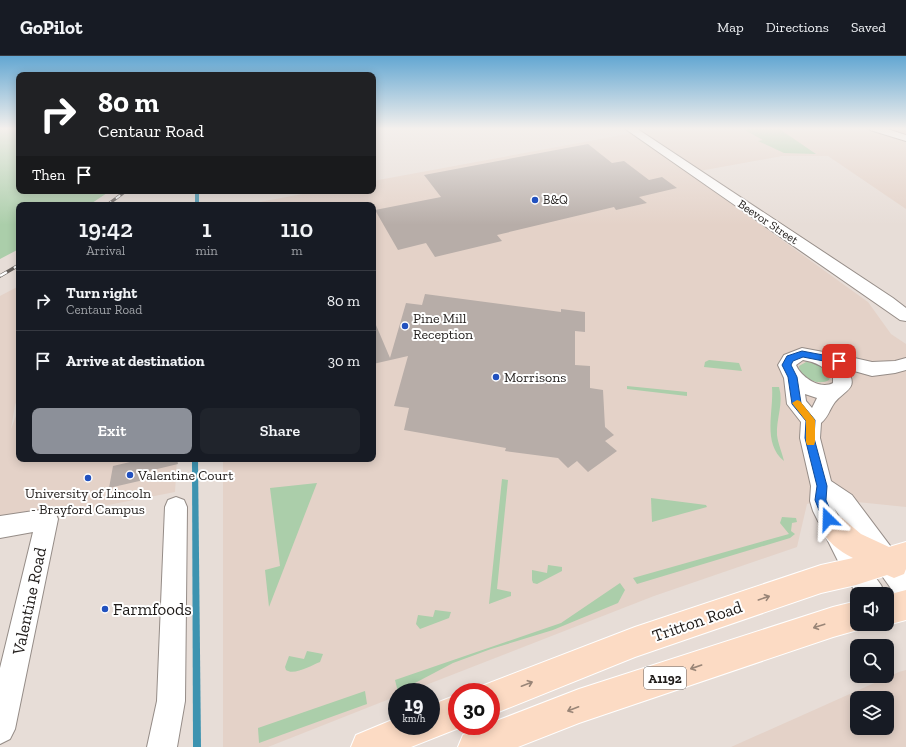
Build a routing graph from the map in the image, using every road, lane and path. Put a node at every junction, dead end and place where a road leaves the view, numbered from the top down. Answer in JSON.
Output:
{"nodes":[{"id":1,"x":677,"y":160,"type":"edge"},
{"id":2,"x":906,"y":316,"type":"edge"},
{"id":3,"x":822,"y":358,"type":"junction"},
{"id":4,"x":906,"y":363,"type":"edge"},
{"id":5,"x":872,"y":369,"type":"junction"},
{"id":6,"x":793,"y":377,"type":"junction"},
{"id":7,"x":839,"y":388,"type":"junction"},
{"id":8,"x":811,"y":420,"type":"junction"},
{"id":9,"x":822,"y":486,"type":"junction"},
{"id":10,"x":176,"y":507,"type":"dead end"},
{"id":11,"x":0,"y":527,"type":"edge"},
{"id":12,"x":833,"y":527,"type":"junction"},
{"id":13,"x":899,"y":562,"type":"edge"},
{"id":14,"x":864,"y":582,"type":"edge"},
{"id":15,"x":906,"y":588,"type":"edge"},
{"id":16,"x":906,"y":605,"type":"edge"},
{"id":17,"x":894,"y":608,"type":"edge"},
{"id":18,"x":850,"y":618,"type":"edge"},
{"id":19,"x":500,"y":695,"type":"edge"},
{"id":20,"x":0,"y":729,"type":"edge"},
{"id":21,"x":398,"y":735,"type":"edge"},
{"id":22,"x":162,"y":747,"type":"edge"},
{"id":23,"x":368,"y":747,"type":"edge"},
{"id":24,"x":475,"y":747,"type":"edge"}],
"edges":[{"from":1,"to":2,"type":"street","name":"Beevor Street"},
{"from":3,"to":5,"type":"street"},
{"from":3,"to":6,"type":"street"},
{"from":3,"to":7,"type":"street"},
{"from":4,"to":5,"type":"street"},
{"from":5,"to":7,"type":"street"},
{"from":6,"to":7,"type":"street"},
{"from":6,"to":8,"type":"street"},
{"from":7,"to":8,"type":"street"},
{"from":8,"to":9,"type":"street"},
{"from":9,"to":12,"type":"street"},
{"from":9,"to":13,"type":"street"},
{"from":10,"to":22,"type":"street"},
{"from":11,"to":20,"type":"street","name":"Valentine Road"},
{"from":12,"to":13,"type":"main road"},
{"from":12,"to":14,"type":"street"},
{"from":13,"to":14,"type":"main road","name":"Tritton Road"},
{"from":13,"to":15,"type":"street"},
{"from":19,"to":14,"type":"main road","name":"Tritton Road","one_way":true},
{"from":16,"to":17,"type":"main road"},
{"from":18,"to":24,"type":"main road","number":"A1192","one_way":true},
{"from":21,"to":23,"type":"main road"}]}
